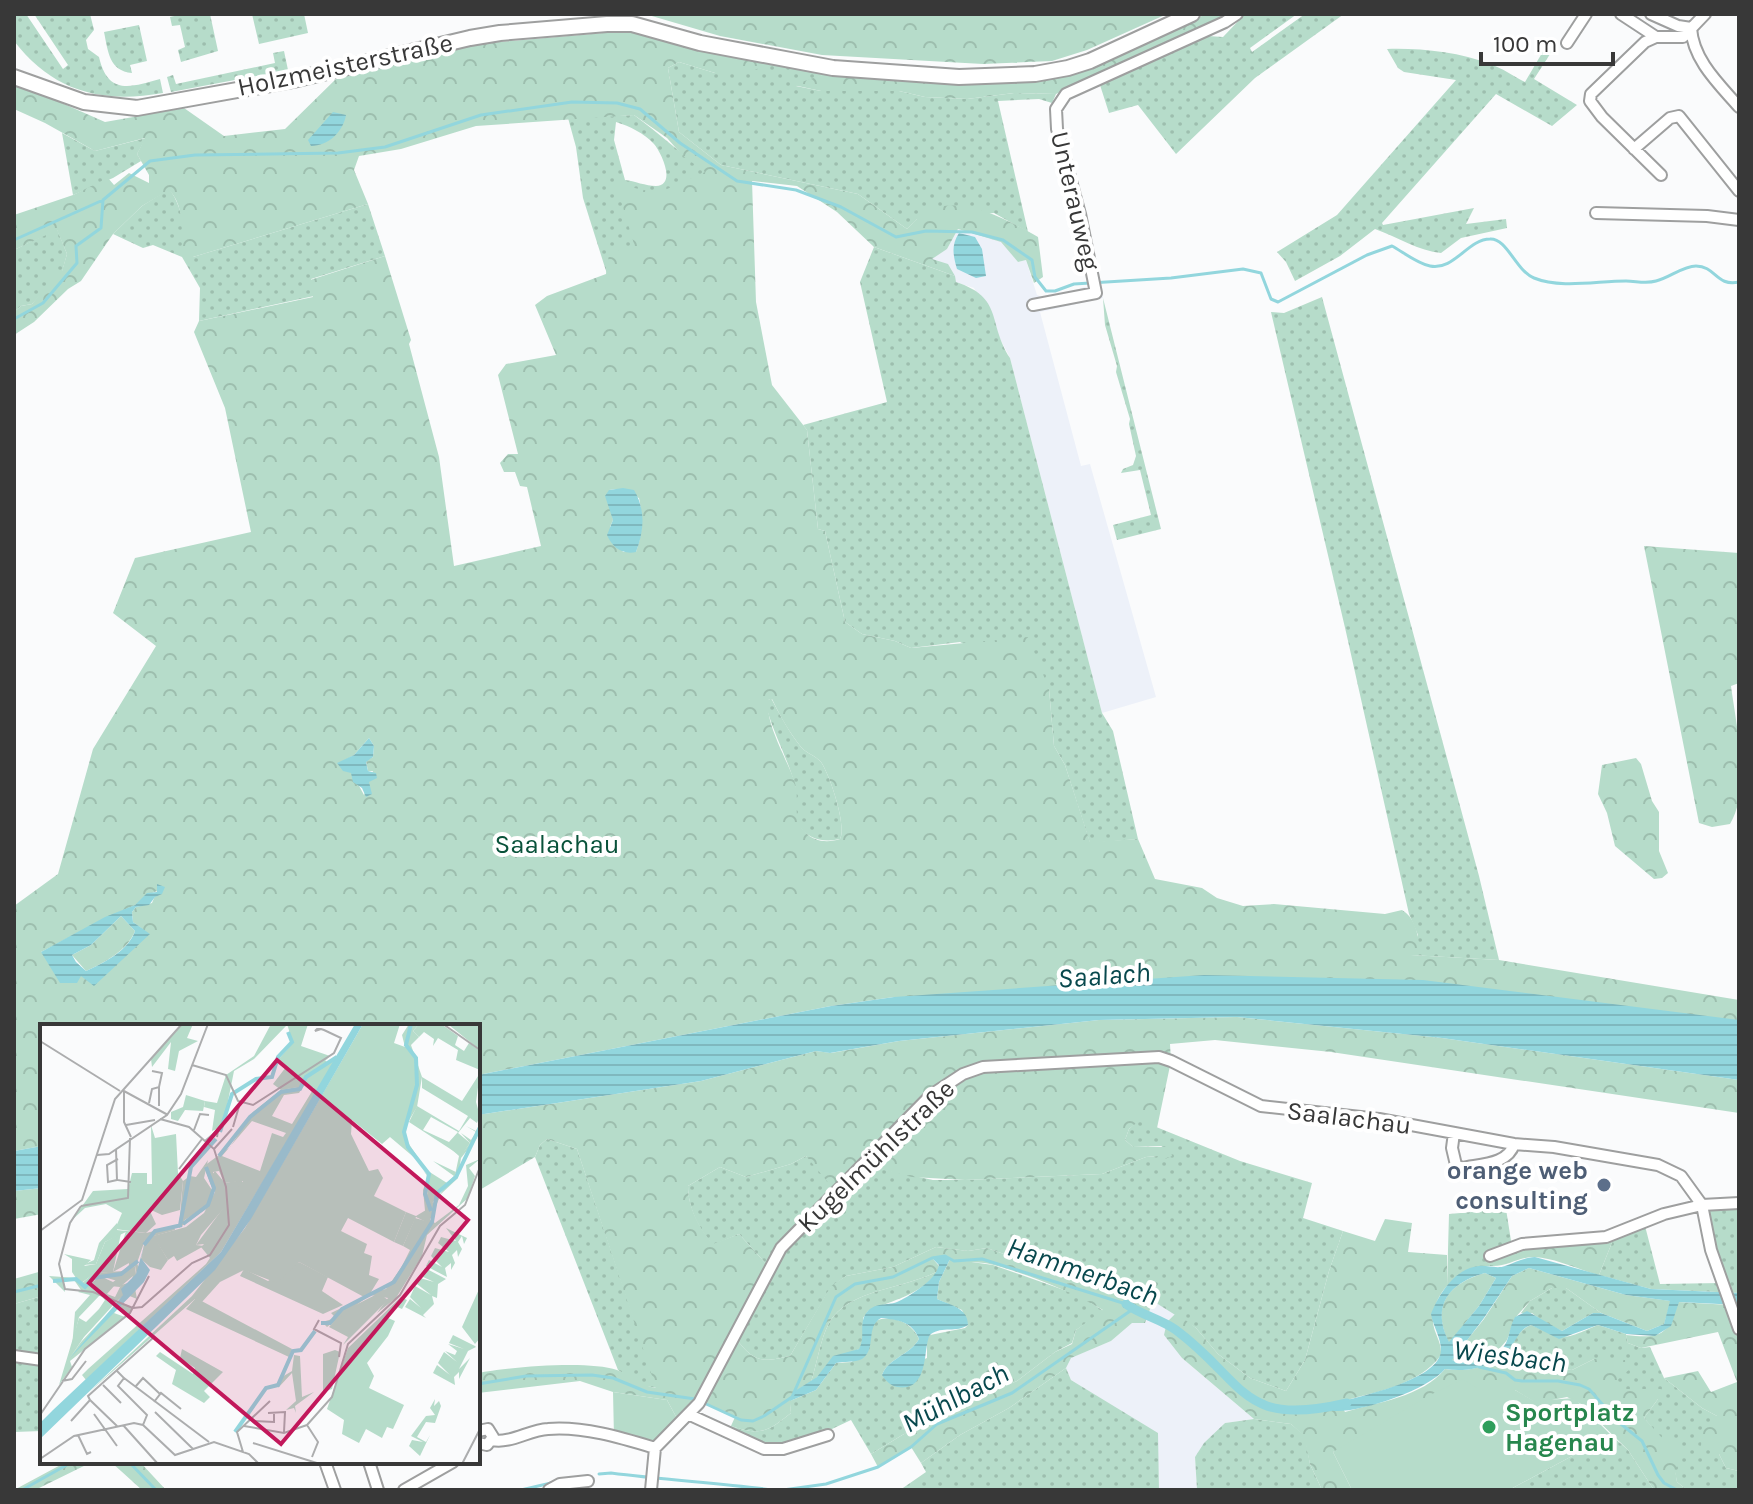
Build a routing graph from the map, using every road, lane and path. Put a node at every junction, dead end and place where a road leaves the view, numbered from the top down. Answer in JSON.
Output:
{"nodes":[{"id":1,"x":1192,"y":14,"type":"edge"},
{"id":2,"x":1237,"y":14,"type":"edge"},
{"id":3,"x":1586,"y":14,"type":"edge"},
{"id":4,"x":1621,"y":14,"type":"edge"},
{"id":5,"x":1651,"y":14,"type":"edge"},
{"id":6,"x":1705,"y":14,"type":"edge"},
{"id":7,"x":1691,"y":28,"type":"junction"},
{"id":8,"x":1656,"y":37,"type":"junction"},
{"id":9,"x":1567,"y":43,"type":"dead end"},
{"id":10,"x":14,"y":77,"type":"edge"},
{"id":11,"x":1739,"y":107,"type":"edge"},
{"id":12,"x":1634,"y":149,"type":"junction"},
{"id":13,"x":1661,"y":175,"type":"dead end"},
{"id":14,"x":1739,"y":191,"type":"edge"},
{"id":15,"x":1596,"y":213,"type":"dead end"},
{"id":16,"x":1739,"y":220,"type":"edge"},
{"id":17,"x":1033,"y":305,"type":"dead end"},
{"id":18,"x":1245,"y":1100,"type":"joint"},
{"id":19,"x":1454,"y":1133,"type":"junction"},
{"id":20,"x":1514,"y":1144,"type":"junction"},
{"id":21,"x":1739,"y":1203,"type":"edge"},
{"id":22,"x":1702,"y":1205,"type":"junction"},
{"id":23,"x":1490,"y":1256,"type":"dead end"},
{"id":24,"x":1739,"y":1329,"type":"edge"},
{"id":25,"x":14,"y":1356,"type":"edge"},
{"id":26,"x":40,"y":1360,"type":"edge"},
{"id":27,"x":690,"y":1415,"type":"junction"},
{"id":28,"x":480,"y":1431,"type":"edge"},
{"id":29,"x":828,"y":1435,"type":"dead end"},
{"id":30,"x":482,"y":1445,"type":"edge"},
{"id":31,"x":655,"y":1448,"type":"junction"},
{"id":32,"x":326,"y":1464,"type":"edge"},
{"id":33,"x":370,"y":1464,"type":"edge"},
{"id":34,"x":450,"y":1464,"type":"edge"},
{"id":35,"x":588,"y":1481,"type":"dead end"},
{"id":36,"x":652,"y":1483,"type":"edge"},
{"id":37,"x":335,"y":1490,"type":"edge"},
{"id":38,"x":378,"y":1490,"type":"edge"},
{"id":39,"x":404,"y":1490,"type":"edge"},
{"id":40,"x":549,"y":1490,"type":"edge"}],
"edges":[{"from":1,"to":10,"type":"street","name":"Holzmeisterstraße"},
{"from":2,"to":17,"type":"street","name":"Unterauweg"},
{"from":3,"to":9,"type":"street"},
{"from":4,"to":8,"type":"street"},
{"from":5,"to":7,"type":"street"},
{"from":6,"to":7,"type":"street"},
{"from":7,"to":8,"type":"street"},
{"from":7,"to":11,"type":"street"},
{"from":8,"to":12,"type":"street"},
{"from":12,"to":13,"type":"street"},
{"from":12,"to":14,"type":"street"},
{"from":15,"to":16,"type":"street"},
{"from":18,"to":19,"type":"street","name":"Saalachau"},
{"from":18,"to":27,"type":"street","name":"Kugelmühlstraße"},
{"from":19,"to":20,"type":"street","name":"Saalachau"},
{"from":19,"to":20,"type":"street"},
{"from":20,"to":22,"type":"street","name":"Saalachau"},
{"from":21,"to":22,"type":"street"},
{"from":22,"to":23,"type":"street"},
{"from":22,"to":24,"type":"street"},
{"from":25,"to":26,"type":"street"},
{"from":27,"to":29,"type":"street"},
{"from":27,"to":31,"type":"street","name":"Kugelmühlstraße"},
{"from":28,"to":30,"type":"street"},
{"from":30,"to":31,"type":"street"},
{"from":31,"to":36,"type":"street"},
{"from":32,"to":37,"type":"street"},
{"from":33,"to":38,"type":"street"},
{"from":34,"to":39,"type":"street"},
{"from":35,"to":40,"type":"street"}]}
